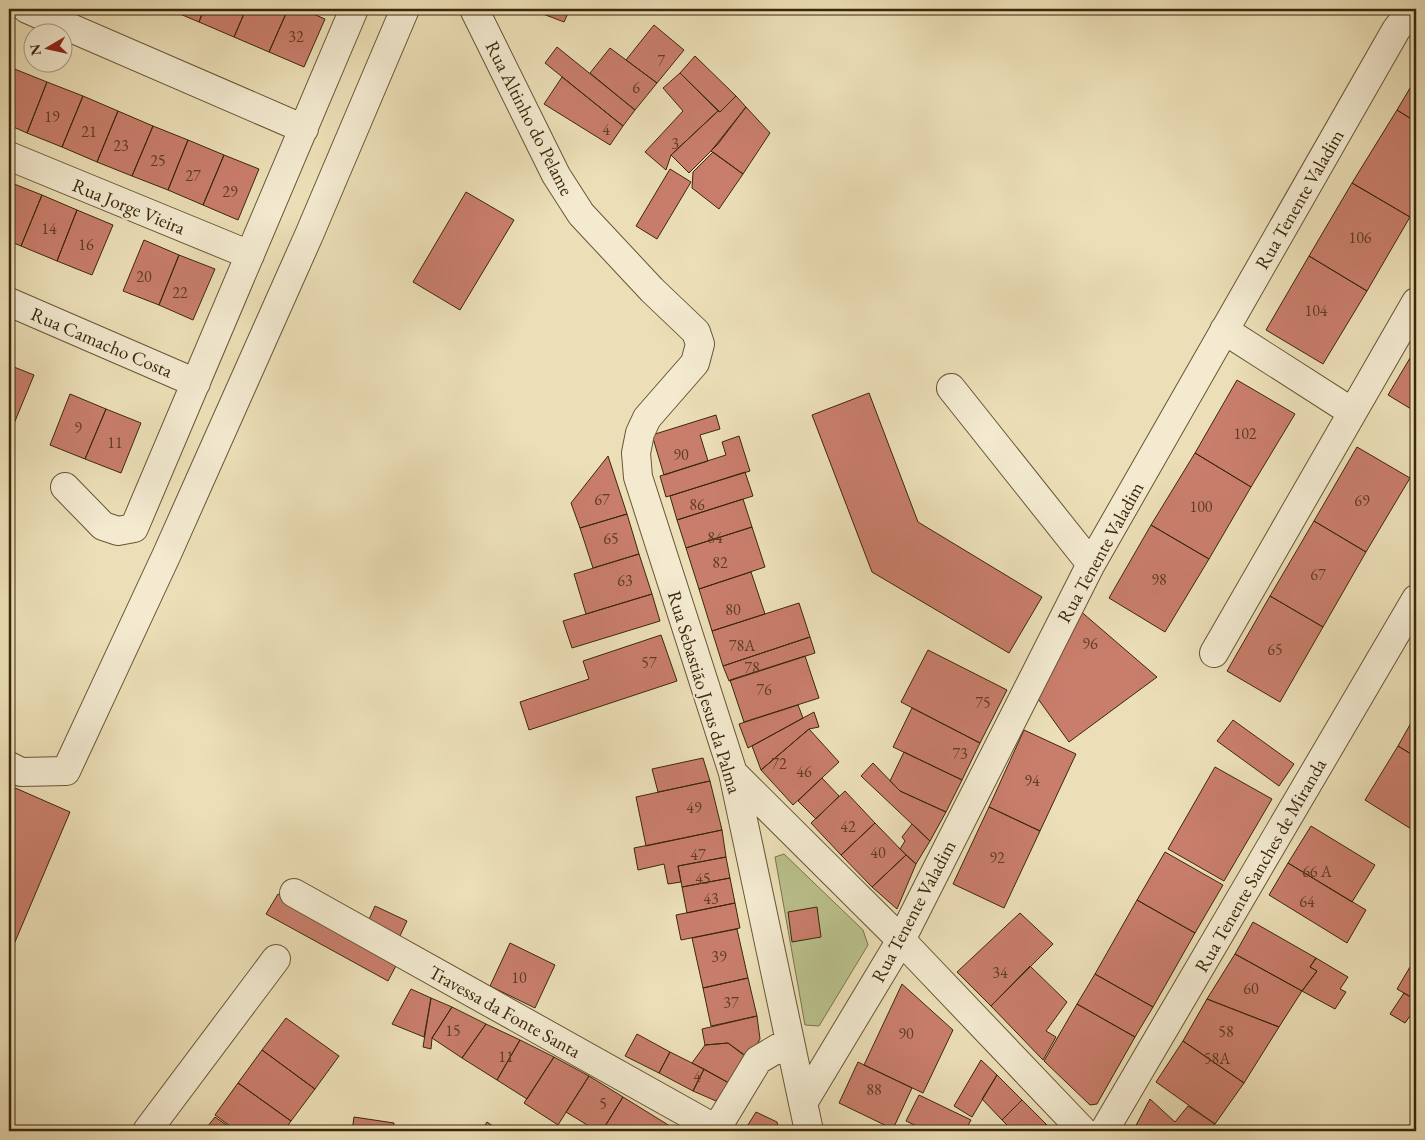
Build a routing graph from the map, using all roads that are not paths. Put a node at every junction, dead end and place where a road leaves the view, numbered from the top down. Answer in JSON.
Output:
{"nodes":[{"id":1,"x":26,"y":9,"type":"edge"},
{"id":2,"x":354,"y":9,"type":"edge"},
{"id":3,"x":405,"y":9,"type":"edge"},
{"id":4,"x":474,"y":9,"type":"edge"},
{"id":5,"x":1412,"y":9,"type":"edge"},
{"id":6,"x":304,"y":129,"type":"junction"},
{"id":7,"x":9,"y":156,"type":"edge"},
{"id":8,"x":250,"y":255,"type":"junction"},
{"id":9,"x":652,"y":290,"type":"joint"},
{"id":10,"x":9,"y":302,"type":"edge"},
{"id":11,"x":1416,"y":302,"type":"edge"},
{"id":12,"x":1224,"y":330,"type":"junction"},
{"id":13,"x":196,"y":383,"type":"junction"},
{"id":14,"x":951,"y":388,"type":"dead end"},
{"id":15,"x":1352,"y":412,"type":"junction"},
{"id":16,"x":65,"y":487,"type":"dead end"},
{"id":17,"x":1091,"y":564,"type":"junction"},
{"id":18,"x":1416,"y":599,"type":"edge"},
{"id":19,"x":1214,"y":653,"type":"dead end"},
{"id":20,"x":9,"y":766,"type":"edge"},
{"id":21,"x":732,"y":774,"type":"junction"},
{"id":22,"x":294,"y":893,"type":"dead end"},
{"id":23,"x":901,"y":940,"type":"junction"},
{"id":24,"x":276,"y":959,"type":"dead end"},
{"id":25,"x":790,"y":1041,"type":"junction"},
{"id":26,"x":806,"y":1123,"type":"edge"},
{"id":27,"x":716,"y":1130,"type":"edge"},
{"id":28,"x":147,"y":1131,"type":"edge"},
{"id":29,"x":1083,"y":1131,"type":"edge"},
{"id":30,"x":1104,"y":1131,"type":"edge"}],
"edges":[{"from":1,"to":6,"type":"street"},
{"from":2,"to":6,"type":"street"},
{"from":3,"to":20,"type":"street"},
{"from":4,"to":9,"type":"street","name":"Rua Altinho do Pelame"},
{"from":5,"to":12,"type":"street","name":"Rua Tenente Valadim"},
{"from":6,"to":8,"type":"street"},
{"from":7,"to":8,"type":"street","name":"Rua Jorge Vieira"},
{"from":8,"to":13,"type":"street"},
{"from":9,"to":21,"type":"street","name":"Rua Sebastião Jesus da Palma"},
{"from":10,"to":13,"type":"street","name":"Rua Camacho Costa"},
{"from":11,"to":15,"type":"street"},
{"from":12,"to":15,"type":"street"},
{"from":12,"to":17,"type":"street","name":"Rua Tenente Valadim"},
{"from":13,"to":16,"type":"street"},
{"from":14,"to":17,"type":"street"},
{"from":15,"to":19,"type":"street"},
{"from":17,"to":23,"type":"street","name":"Rua Tenente Valadim"},
{"from":18,"to":30,"type":"street","name":"Rua Tenente Sanches de Miranda"},
{"from":21,"to":23,"type":"street"},
{"from":21,"to":25,"type":"street","name":"Rua Sebastião Jesus da Palma"},
{"from":22,"to":27,"type":"street","name":"Travessa da Fonte Santa"},
{"from":23,"to":26,"type":"street","name":"Rua Tenente Valadim"},
{"from":23,"to":29,"type":"street"},
{"from":24,"to":28,"type":"street"},
{"from":25,"to":26,"type":"street","name":"Rua Sebastião Jesus da Palma"},
{"from":25,"to":27,"type":"street"}]}
